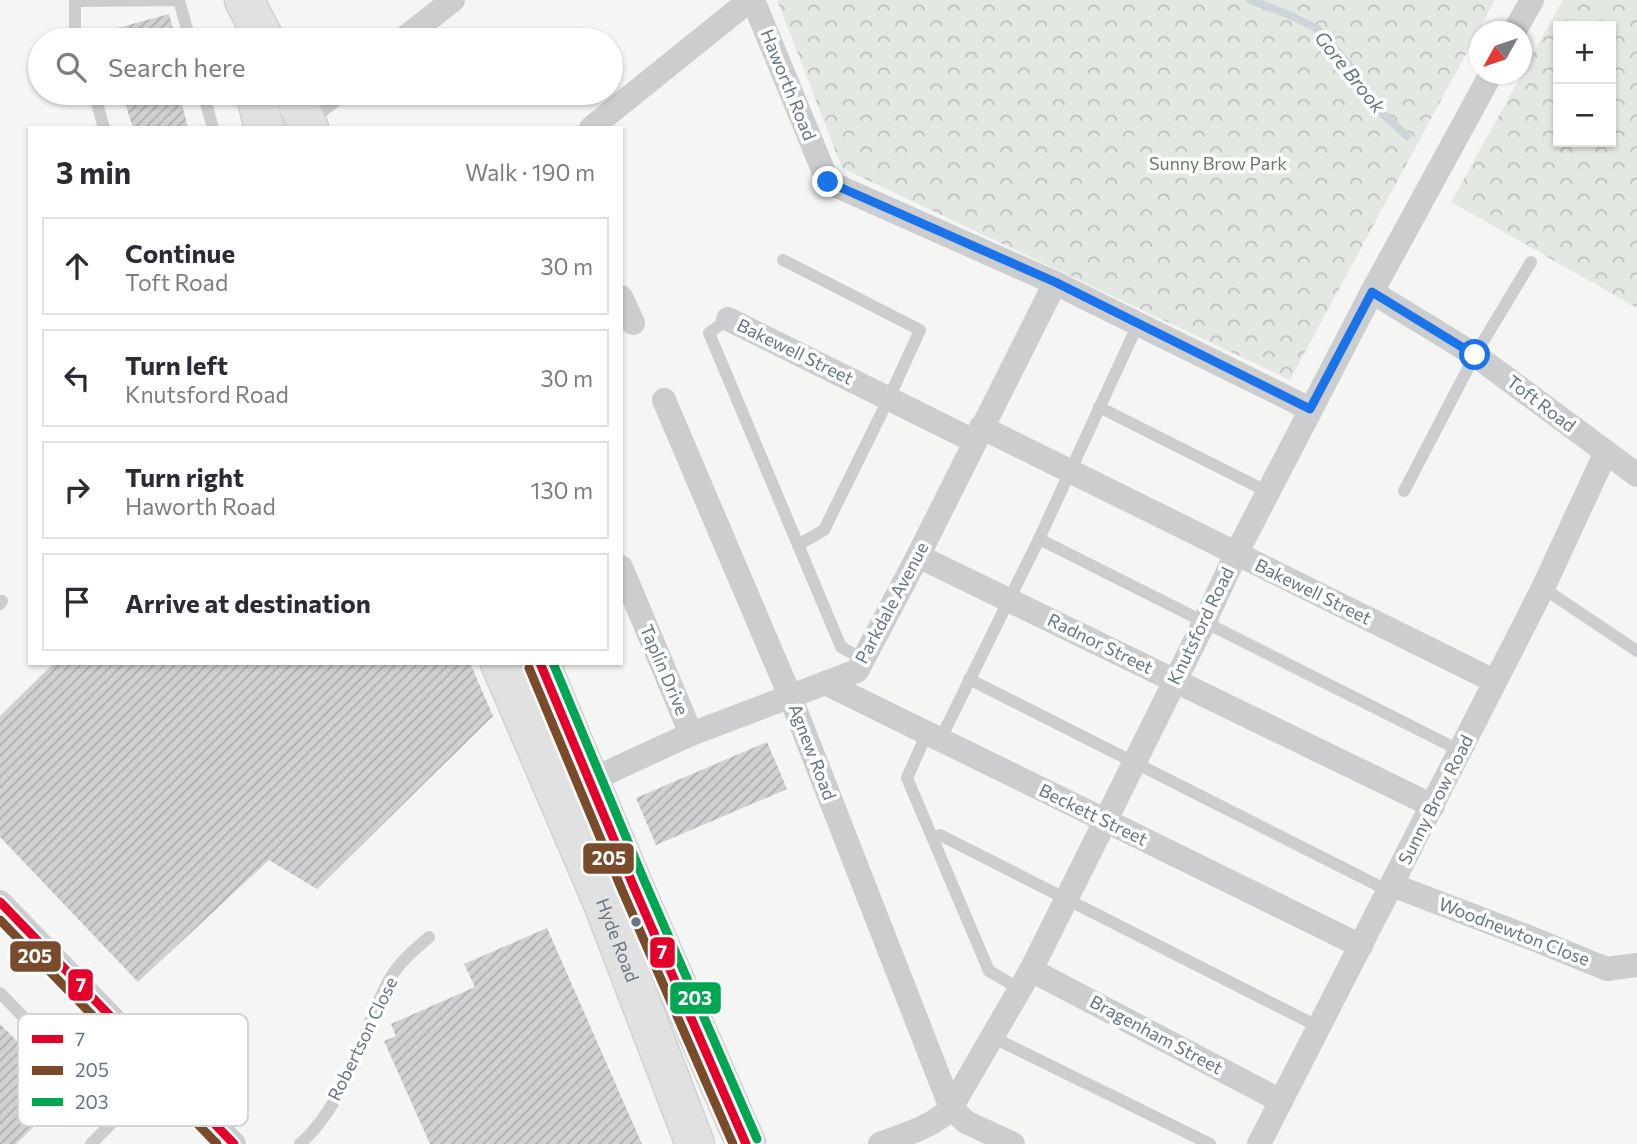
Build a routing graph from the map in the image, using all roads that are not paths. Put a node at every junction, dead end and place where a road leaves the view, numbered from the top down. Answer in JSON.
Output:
{"nodes":[{"id":1,"x":75,"y":0,"type":"edge"},
{"id":2,"x":236,"y":0,"type":"edge"},
{"id":3,"x":244,"y":0,"type":"edge"},
{"id":4,"x":453,"y":0,"type":"edge"},
{"id":5,"x":751,"y":0,"type":"edge"},
{"id":6,"x":1532,"y":0,"type":"edge"},
{"id":7,"x":1520,"y":21,"type":"edge"},
{"id":8,"x":75,"y":28,"type":"edge"},
{"id":9,"x":187,"y":28,"type":"edge"},
{"id":10,"x":242,"y":28,"type":"edge"},
{"id":11,"x":259,"y":28,"type":"edge"},
{"id":12,"x":417,"y":28,"type":"edge"},
{"id":13,"x":1486,"y":84,"type":"edge"},
{"id":14,"x":623,"y":102,"type":"edge"},
{"id":15,"x":97,"y":105,"type":"edge"},
{"id":16,"x":207,"y":105,"type":"edge"},
{"id":17,"x":258,"y":105,"type":"edge"},
{"id":18,"x":620,"y":105,"type":"edge"},
{"id":19,"x":103,"y":126,"type":"edge"},
{"id":20,"x":212,"y":126,"type":"edge"},
{"id":21,"x":263,"y":126,"type":"edge"},
{"id":22,"x":594,"y":126,"type":"edge"},
{"id":23,"x":783,"y":260,"type":"dead end"},
{"id":24,"x":1531,"y":262,"type":"dead end"},
{"id":25,"x":1055,"y":282,"type":"junction"},
{"id":26,"x":1372,"y":292,"type":"junction"},
{"id":27,"x":623,"y":302,"type":"edge"},
{"id":28,"x":729,"y":319,"type":"joint"},
{"id":29,"x":633,"y":323,"type":"dead end"},
{"id":30,"x":1138,"y":324,"type":"junction"},
{"id":31,"x":1475,"y":355,"type":"junction"},
{"id":32,"x":889,"y":398,"type":"junction"},
{"id":33,"x":664,"y":400,"type":"dead end"},
{"id":34,"x":1099,"y":407,"type":"junction"},
{"id":35,"x":1310,"y":409,"type":"junction"},
{"id":36,"x":978,"y":434,"type":"junction"},
{"id":37,"x":1606,"y":452,"type":"junction"},
{"id":38,"x":1070,"y":470,"type":"junction"},
{"id":39,"x":1637,"y":475,"type":"edge"},
{"id":40,"x":1404,"y":491,"type":"dead end"},
{"id":41,"x":1268,"y":492,"type":"junction"},
{"id":42,"x":1038,"y":539,"type":"junction"},
{"id":43,"x":798,"y":545,"type":"junction"},
{"id":44,"x":1236,"y":554,"type":"junction"},
{"id":45,"x":918,"y":556,"type":"junction"},
{"id":46,"x":623,"y":572,"type":"edge"},
{"id":47,"x":1543,"y":588,"type":"junction"},
{"id":48,"x":1008,"y":599,"type":"junction"},
{"id":49,"x":1204,"y":623,"type":"junction"},
{"id":50,"x":1637,"y":651,"type":"edge"},
{"id":51,"x":863,"y":659,"type":"junction"},
{"id":52,"x":501,"y":665,"type":"edge"},
{"id":53,"x":541,"y":665,"type":"edge"},
{"id":54,"x":969,"y":679,"type":"junction"},
{"id":55,"x":1175,"y":681,"type":"junction"},
{"id":56,"x":1494,"y":681,"type":"junction"},
{"id":57,"x":825,"y":683,"type":"junction"},
{"id":58,"x":790,"y":696,"type":"junction"},
{"id":59,"x":691,"y":734,"type":"junction"},
{"id":60,"x":934,"y":736,"type":"junction"},
{"id":61,"x":1461,"y":751,"type":"junction"},
{"id":62,"x":1135,"y":762,"type":"junction"},
{"id":63,"x":573,"y":788,"type":"junction"},
{"id":64,"x":1433,"y":806,"type":"junction"},
{"id":65,"x":1105,"y":821,"type":"junction"},
{"id":66,"x":933,"y":838,"type":"junction"},
{"id":67,"x":1391,"y":888,"type":"junction"},
{"id":68,"x":1066,"y":900,"type":"junction"},
{"id":69,"x":1,"y":906,"type":"edge"},
{"id":70,"x":429,"y":937,"type":"dead end"},
{"id":71,"x":1361,"y":946,"type":"junction"},
{"id":72,"x":1637,"y":965,"type":"edge"},
{"id":73,"x":1026,"y":979,"type":"junction"},
{"id":74,"x":0,"y":993,"type":"edge"},
{"id":75,"x":20,"y":1014,"type":"edge"},
{"id":76,"x":107,"y":1014,"type":"edge"},
{"id":77,"x":1319,"y":1027,"type":"junction"},
{"id":78,"x":992,"y":1037,"type":"junction"},
{"id":79,"x":1281,"y":1101,"type":"junction"},
{"id":80,"x":951,"y":1108,"type":"junction"},
{"id":81,"x":110,"y":1126,"type":"edge"},
{"id":82,"x":216,"y":1126,"type":"edge"},
{"id":83,"x":693,"y":1143,"type":"edge"},
{"id":84,"x":91,"y":1144,"type":"edge"},
{"id":85,"x":234,"y":1144,"type":"edge"},
{"id":86,"x":300,"y":1144,"type":"edge"},
{"id":87,"x":746,"y":1144,"type":"edge"},
{"id":88,"x":880,"y":1144,"type":"edge"},
{"id":89,"x":1013,"y":1144,"type":"edge"},
{"id":90,"x":1210,"y":1144,"type":"edge"},
{"id":91,"x":1259,"y":1144,"type":"edge"}],
"edges":[{"from":1,"to":8,"type":"lane"},
{"from":1,"to":9,"type":"lane"},
{"from":2,"to":10,"type":"highway"},
{"from":3,"to":11,"type":"highway"},
{"from":4,"to":12,"type":"street"},
{"from":5,"to":14,"type":"street"},
{"from":5,"to":25,"type":"street","name":"Haworth Road"},
{"from":6,"to":7,"type":"street"},
{"from":13,"to":26,"type":"street","name":"Knutsford Road"},
{"from":15,"to":19,"type":"lane"},
{"from":16,"to":20,"type":"lane"},
{"from":17,"to":21,"type":"highway"},
{"from":18,"to":22,"type":"street"},
{"from":23,"to":32,"type":"lane"},
{"from":24,"to":31,"type":"lane"},
{"from":25,"to":30,"type":"street","name":"Haworth Road"},
{"from":25,"to":36,"type":"street","name":"Parkdale Avenue"},
{"from":26,"to":31,"type":"street","name":"Toft Road"},
{"from":26,"to":35,"type":"street","name":"Knutsford Road"},
{"from":27,"to":29,"type":"street"},
{"from":28,"to":32,"type":"street","name":"Bakewell Street"},
{"from":28,"to":43,"type":"lane"},
{"from":30,"to":34,"type":"lane"},
{"from":30,"to":35,"type":"street","name":"Haworth Road"},
{"from":31,"to":37,"type":"street","name":"Toft Road"},
{"from":31,"to":40,"type":"lane"},
{"from":32,"to":36,"type":"street","name":"Bakewell Street"},
{"from":32,"to":43,"type":"lane"},
{"from":33,"to":58,"type":"street","name":"Agnew Road"},
{"from":34,"to":38,"type":"lane"},
{"from":34,"to":41,"type":"lane"},
{"from":35,"to":41,"type":"street","name":"Knutsford Road"},
{"from":36,"to":38,"type":"street","name":"Bakewell Street"},
{"from":36,"to":45,"type":"street","name":"Parkdale Avenue"},
{"from":37,"to":39,"type":"street","name":"Toft Road"},
{"from":37,"to":47,"type":"street","name":"Sunny Brow Road"},
{"from":38,"to":42,"type":"lane"},
{"from":38,"to":44,"type":"street","name":"Bakewell Street"},
{"from":41,"to":44,"type":"street","name":"Knutsford Road"},
{"from":42,"to":48,"type":"lane"},
{"from":42,"to":49,"type":"lane"},
{"from":43,"to":51,"type":"lane"},
{"from":44,"to":49,"type":"street","name":"Knutsford Road"},
{"from":44,"to":56,"type":"street","name":"Bakewell Street"},
{"from":45,"to":48,"type":"street","name":"Radnor Street"},
{"from":45,"to":51,"type":"street","name":"Parkdale Avenue"},
{"from":46,"to":59,"type":"street","name":"Taplin Drive"},
{"from":47,"to":50,"type":"lane"},
{"from":47,"to":56,"type":"street","name":"Sunny Brow Road"},
{"from":48,"to":54,"type":"lane"},
{"from":48,"to":55,"type":"street","name":"Radnor Street"},
{"from":49,"to":55,"type":"street","name":"Knutsford Road"},
{"from":49,"to":61,"type":"lane"},
{"from":51,"to":57,"type":"street","name":"Parkdale Avenue"},
{"from":52,"to":63,"type":"highway","name":"Hyde Road"},
{"from":53,"to":63,"type":"highway","name":"Hyde Road"},
{"from":54,"to":60,"type":"lane"},
{"from":54,"to":62,"type":"lane"},
{"from":55,"to":62,"type":"street","name":"Knutsford Road"},
{"from":55,"to":64,"type":"street","name":"Radnor Street"},
{"from":56,"to":61,"type":"street","name":"Sunny Brow Road"},
{"from":57,"to":58,"type":"street","name":"Parkdale Avenue"},
{"from":57,"to":60,"type":"street","name":"Beckett Street"},
{"from":58,"to":59,"type":"street","name":"Parkdale Avenue"},
{"from":58,"to":80,"type":"street","name":"Agnew Road"},
{"from":59,"to":63,"type":"street","name":"Parkdale Avenue"},
{"from":60,"to":65,"type":"street","name":"Beckett Street"},
{"from":60,"to":66,"type":"lane"},
{"from":61,"to":64,"type":"street","name":"Sunny Brow Road"},
{"from":62,"to":65,"type":"street","name":"Knutsford Road"},
{"from":62,"to":67,"type":"lane"},
{"from":63,"to":83,"type":"highway","name":"Hyde Road"},
{"from":63,"to":87,"type":"highway","name":"Hyde Road"},
{"from":64,"to":67,"type":"street","name":"Sunny Brow Road"},
{"from":65,"to":68,"type":"street","name":"Knutsford Road"},
{"from":65,"to":71,"type":"street","name":"Beckett Street"},
{"from":66,"to":68,"type":"lane"},
{"from":66,"to":73,"type":"lane"},
{"from":67,"to":71,"type":"street","name":"Sunny Brow Road"},
{"from":67,"to":72,"type":"street","name":"Woodnewton Close"},
{"from":68,"to":73,"type":"street","name":"Knutsford Road"},
{"from":68,"to":77,"type":"lane"},
{"from":69,"to":76,"type":"street"},
{"from":70,"to":86,"type":"lane","name":"Robertson Close"},
{"from":71,"to":77,"type":"street","name":"Sunny Brow Road"},
{"from":73,"to":78,"type":"street","name":"Knutsford Road"},
{"from":73,"to":79,"type":"street","name":"Bragenham Street"},
{"from":74,"to":75,"type":"lane"},
{"from":77,"to":79,"type":"street","name":"Sunny Brow Road"},
{"from":78,"to":80,"type":"street","name":"Knutsford Road"},
{"from":78,"to":90,"type":"lane"},
{"from":79,"to":91,"type":"street","name":"Sunny Brow Road"},
{"from":80,"to":88,"type":"street","name":"Knutsford Road"},
{"from":80,"to":89,"type":"street"},
{"from":81,"to":84,"type":"lane"},
{"from":82,"to":85,"type":"street"}]}
